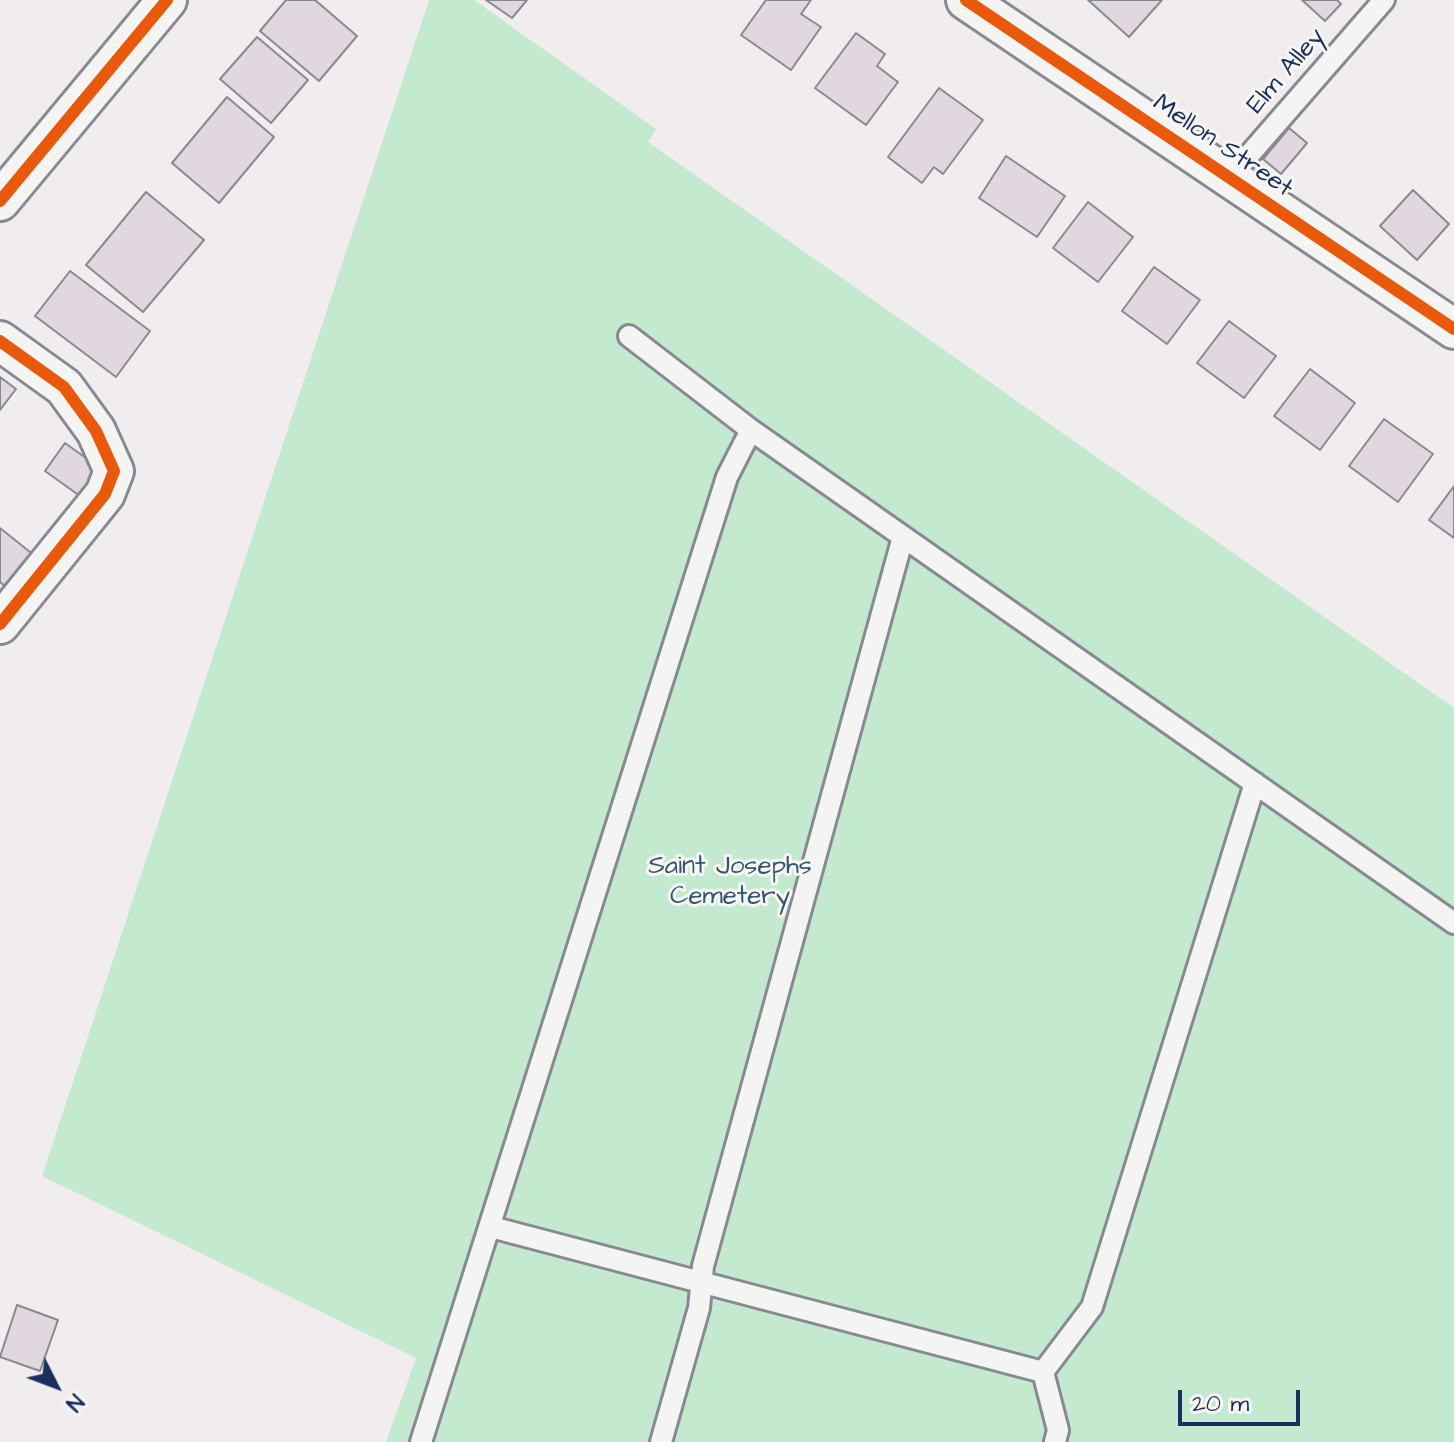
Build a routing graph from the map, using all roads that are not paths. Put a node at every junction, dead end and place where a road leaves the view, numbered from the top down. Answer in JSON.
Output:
{"nodes":[{"id":1,"x":167,"y":0,"type":"edge"},
{"id":2,"x":966,"y":0,"type":"edge"},
{"id":3,"x":1384,"y":0,"type":"edge"},
{"id":4,"x":1229,"y":178,"type":"junction"},
{"id":5,"x":0,"y":201,"type":"edge"},
{"id":6,"x":1454,"y":329,"type":"edge"},
{"id":7,"x":629,"y":336,"type":"dead end"},
{"id":8,"x":1,"y":342,"type":"edge"},
{"id":9,"x":751,"y":430,"type":"junction"},
{"id":10,"x":903,"y":537,"type":"junction"},
{"id":11,"x":0,"y":624,"type":"edge"},
{"id":12,"x":1255,"y":783,"type":"junction"},
{"id":13,"x":1454,"y":923,"type":"edge"},
{"id":14,"x":491,"y":1227,"type":"junction"},
{"id":15,"x":701,"y":1282,"type":"junction"},
{"id":16,"x":1043,"y":1372,"type":"junction"},
{"id":17,"x":421,"y":1442,"type":"edge"},
{"id":18,"x":661,"y":1442,"type":"edge"},
{"id":19,"x":1055,"y":1442,"type":"edge"}],
"edges":[{"from":1,"to":5,"type":"street"},
{"from":2,"to":4,"type":"street","name":"Mellon Street"},
{"from":3,"to":4,"type":"lane","name":"Elm Alley"},
{"from":4,"to":6,"type":"street","name":"Mellon Street"},
{"from":7,"to":9,"type":"lane"},
{"from":8,"to":11,"type":"street"},
{"from":9,"to":10,"type":"lane"},
{"from":9,"to":14,"type":"lane"},
{"from":10,"to":12,"type":"lane"},
{"from":10,"to":15,"type":"lane"},
{"from":12,"to":13,"type":"lane"},
{"from":12,"to":16,"type":"lane"},
{"from":14,"to":15,"type":"lane"},
{"from":14,"to":17,"type":"lane"},
{"from":15,"to":16,"type":"lane"},
{"from":15,"to":18,"type":"lane"},
{"from":16,"to":19,"type":"lane"}]}
